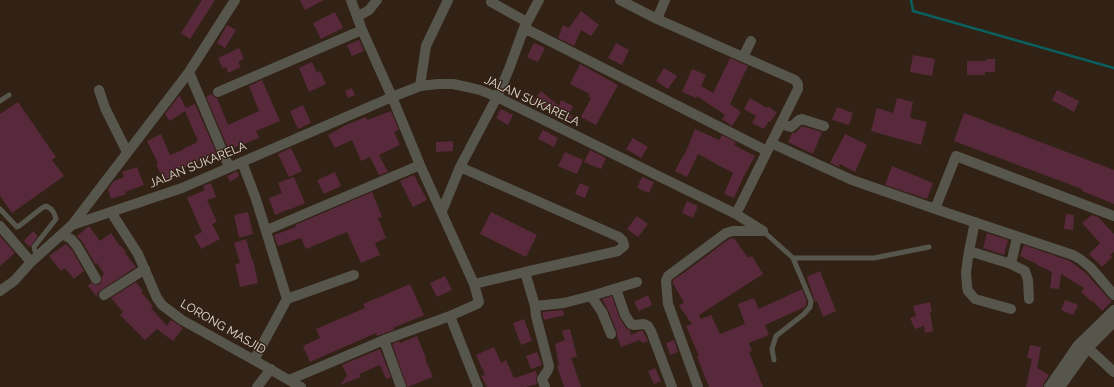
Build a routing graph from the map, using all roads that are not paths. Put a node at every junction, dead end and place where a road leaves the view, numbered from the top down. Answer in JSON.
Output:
{"nodes":[{"id":1,"x":235,"y":0,"type":"edge"},
{"id":2,"x":351,"y":0,"type":"edge"},
{"id":3,"x":377,"y":0,"type":"edge"},
{"id":4,"x":448,"y":0,"type":"edge"},
{"id":5,"x":539,"y":0,"type":"edge"},
{"id":6,"x":620,"y":0,"type":"edge"},
{"id":7,"x":665,"y":0,"type":"edge"},
{"id":8,"x":491,"y":2,"type":"dead end"},
{"id":9,"x":357,"y":17,"type":"junction"},
{"id":10,"x":657,"y":19,"type":"junction"},
{"id":11,"x":526,"y":25,"type":"junction"},
{"id":12,"x":362,"y":30,"type":"junction"},
{"id":13,"x":751,"y":41,"type":"dead end"},
{"id":14,"x":744,"y":57,"type":"junction"},
{"id":15,"x":189,"y":72,"type":"junction"},
{"id":16,"x":420,"y":86,"type":"junction"},
{"id":17,"x":99,"y":90,"type":"dead end"},
{"id":18,"x":218,"y":92,"type":"dead end"},
{"id":19,"x":9,"y":95,"type":"dead end"},
{"id":20,"x":497,"y":96,"type":"junction"},
{"id":21,"x":392,"y":97,"type":"junction"},
{"id":22,"x":0,"y":101,"type":"edge"},
{"id":23,"x":781,"y":124,"type":"junction"},
{"id":24,"x":824,"y":126,"type":"dead end"},
{"id":25,"x":769,"y":147,"type":"junction"},
{"id":26,"x":127,"y":152,"type":"junction"},
{"id":27,"x":242,"y":162,"type":"junction"},
{"id":28,"x":420,"y":165,"type":"junction"},
{"id":29,"x":229,"y":167,"type":"junction"},
{"id":30,"x":460,"y":167,"type":"junction"},
{"id":31,"x":0,"y":209,"type":"edge"},
{"id":32,"x":935,"y":209,"type":"junction"},
{"id":33,"x":442,"y":211,"type":"junction"},
{"id":34,"x":112,"y":212,"type":"junction"},
{"id":35,"x":736,"y":214,"type":"junction"},
{"id":36,"x":1114,"y":216,"type":"edge"},
{"id":37,"x":975,"y":222,"type":"junction"},
{"id":38,"x":72,"y":225,"type":"junction"},
{"id":39,"x":0,"y":226,"type":"edge"},
{"id":40,"x":267,"y":230,"type":"junction"},
{"id":41,"x":763,"y":231,"type":"junction"},
{"id":42,"x":62,"y":234,"type":"junction"},
{"id":43,"x":1017,"y":237,"type":"junction"},
{"id":44,"x":929,"y":247,"type":"dead end"},
{"id":45,"x":969,"y":252,"type":"junction"},
{"id":46,"x":793,"y":258,"type":"junction"},
{"id":47,"x":35,"y":259,"type":"junction"},
{"id":48,"x":1011,"y":264,"type":"junction"},
{"id":49,"x":145,"y":269,"type":"junction"},
{"id":50,"x":525,"y":272,"type":"junction"},
{"id":51,"x":354,"y":275,"type":"dead end"},
{"id":52,"x":96,"y":279,"type":"dead end"},
{"id":53,"x":637,"y":282,"type":"dead end"},
{"id":54,"x":474,"y":284,"type":"junction"},
{"id":55,"x":616,"y":288,"type":"junction"},
{"id":56,"x":0,"y":290,"type":"edge"},
{"id":57,"x":104,"y":295,"type":"dead end"},
{"id":58,"x":1114,"y":295,"type":"edge"},
{"id":59,"x":592,"y":296,"type":"junction"},
{"id":60,"x":287,"y":299,"type":"junction"},
{"id":61,"x":1029,"y":300,"type":"dead end"},
{"id":62,"x":535,"y":306,"type":"junction"},
{"id":63,"x":1011,"y":309,"type":"dead end"},
{"id":64,"x":1114,"y":310,"type":"edge"},
{"id":65,"x":450,"y":316,"type":"junction"},
{"id":66,"x":1114,"y":322,"type":"edge"},
{"id":67,"x":611,"y":334,"type":"dead end"},
{"id":68,"x":384,"y":340,"type":"junction"},
{"id":69,"x":1088,"y":348,"type":"junction"},
{"id":70,"x":254,"y":360,"type":"junction"},
{"id":71,"x":774,"y":360,"type":"dead end"},
{"id":72,"x":270,"y":369,"type":"junction"},
{"id":73,"x":1114,"y":372,"type":"edge"},
{"id":74,"x":289,"y":380,"type":"junction"},
{"id":75,"x":1064,"y":385,"type":"edge"},
{"id":76,"x":257,"y":387,"type":"edge"},
{"id":77,"x":301,"y":387,"type":"edge"},
{"id":78,"x":401,"y":387,"type":"edge"},
{"id":79,"x":478,"y":387,"type":"edge"},
{"id":80,"x":545,"y":387,"type":"edge"},
{"id":81,"x":672,"y":387,"type":"edge"},
{"id":82,"x":698,"y":387,"type":"edge"},
{"id":83,"x":1049,"y":387,"type":"edge"}],
"edges":[{"from":1,"to":15,"type":"street"},
{"from":2,"to":9,"type":"street"},
{"from":3,"to":9,"type":"street"},
{"from":4,"to":16,"type":"street"},
{"from":5,"to":11,"type":"street"},
{"from":6,"to":10,"type":"street"},
{"from":7,"to":10,"type":"street"},
{"from":8,"to":11,"type":"street"},
{"from":9,"to":12,"type":"street"},
{"from":10,"to":14,"type":"street"},
{"from":11,"to":20,"type":"street"},
{"from":11,"to":25,"type":"street"},
{"from":12,"to":18,"type":"street"},
{"from":12,"to":21,"type":"street"},
{"from":13,"to":14,"type":"street"},
{"from":14,"to":23,"type":"street"},
{"from":15,"to":26,"type":"street"},
{"from":15,"to":29,"type":"street"},
{"from":16,"to":20,"type":"street","name":"JALAN SUKARELA"},
{"from":16,"to":21,"type":"street","name":"JALAN SUKARELA"},
{"from":17,"to":26,"type":"street"},
{"from":19,"to":22,"type":"lane"},
{"from":20,"to":30,"type":"street"},
{"from":20,"to":35,"type":"street","name":"JALAN SUKARELA"},
{"from":21,"to":27,"type":"street","name":"JALAN SUKARELA"},
{"from":21,"to":28,"type":"street"},
{"from":23,"to":24,"type":"street"},
{"from":23,"to":25,"type":"street"},
{"from":25,"to":32,"type":"street"},
{"from":25,"to":35,"type":"street"},
{"from":26,"to":38,"type":"street"},
{"from":27,"to":29,"type":"street","name":"JALAN SUKARELA"},
{"from":27,"to":40,"type":"street"},
{"from":28,"to":33,"type":"street"},
{"from":28,"to":40,"type":"street"},
{"from":29,"to":34,"type":"street","name":"JALAN SUKARELA"},
{"from":30,"to":33,"type":"street"},
{"from":30,"to":50,"type":"street"},
{"from":31,"to":47,"type":"lane"},
{"from":32,"to":36,"type":"street"},
{"from":32,"to":37,"type":"street"},
{"from":33,"to":54,"type":"street"},
{"from":34,"to":38,"type":"street","name":"JALAN SUKARELA"},
{"from":34,"to":49,"type":"street","name":"LORONG MASJID"},
{"from":35,"to":41,"type":"street","name":"JALAN SUKARELA"},
{"from":37,"to":43,"type":"street"},
{"from":37,"to":45,"type":"street"},
{"from":38,"to":42,"type":"street","name":"JALAN SUKARELA"},
{"from":39,"to":47,"type":"street"},
{"from":40,"to":60,"type":"street"},
{"from":41,"to":46,"type":"lane","name":"JALAN SUKARELA"},
{"from":41,"to":82,"type":"street"},
{"from":42,"to":47,"type":"street","name":"JALAN SUKARELA"},
{"from":42,"to":52,"type":"street"},
{"from":43,"to":48,"type":"street"},
{"from":43,"to":58,"type":"street"},
{"from":44,"to":46,"type":"lane"},
{"from":45,"to":48,"type":"street"},
{"from":45,"to":63,"type":"street"},
{"from":46,"to":71,"type":"lane"},
{"from":47,"to":56,"type":"street","name":"JALAN SUKARELA"},
{"from":48,"to":61,"type":"street"},
{"from":49,"to":57,"type":"street"},
{"from":49,"to":70,"type":"street","name":"LORONG MASJID"},
{"from":50,"to":54,"type":"street"},
{"from":50,"to":62,"type":"street"},
{"from":51,"to":60,"type":"street"},
{"from":53,"to":55,"type":"street"},
{"from":54,"to":65,"type":"street"},
{"from":55,"to":59,"type":"street"},
{"from":55,"to":81,"type":"street"},
{"from":59,"to":62,"type":"street"},
{"from":59,"to":67,"type":"street"},
{"from":60,"to":70,"type":"street"},
{"from":62,"to":80,"type":"street"},
{"from":64,"to":83,"type":"street"},
{"from":65,"to":68,"type":"street"},
{"from":65,"to":79,"type":"street"},
{"from":66,"to":69,"type":"street"},
{"from":68,"to":74,"type":"street"},
{"from":68,"to":78,"type":"street"},
{"from":69,"to":73,"type":"street"},
{"from":69,"to":75,"type":"street"},
{"from":70,"to":72,"type":"street","name":"LORONG MASJID"},
{"from":72,"to":74,"type":"street","name":"LORONG MASJID"},
{"from":72,"to":76,"type":"street"},
{"from":74,"to":77,"type":"street","name":"LORONG MASJID"}]}
